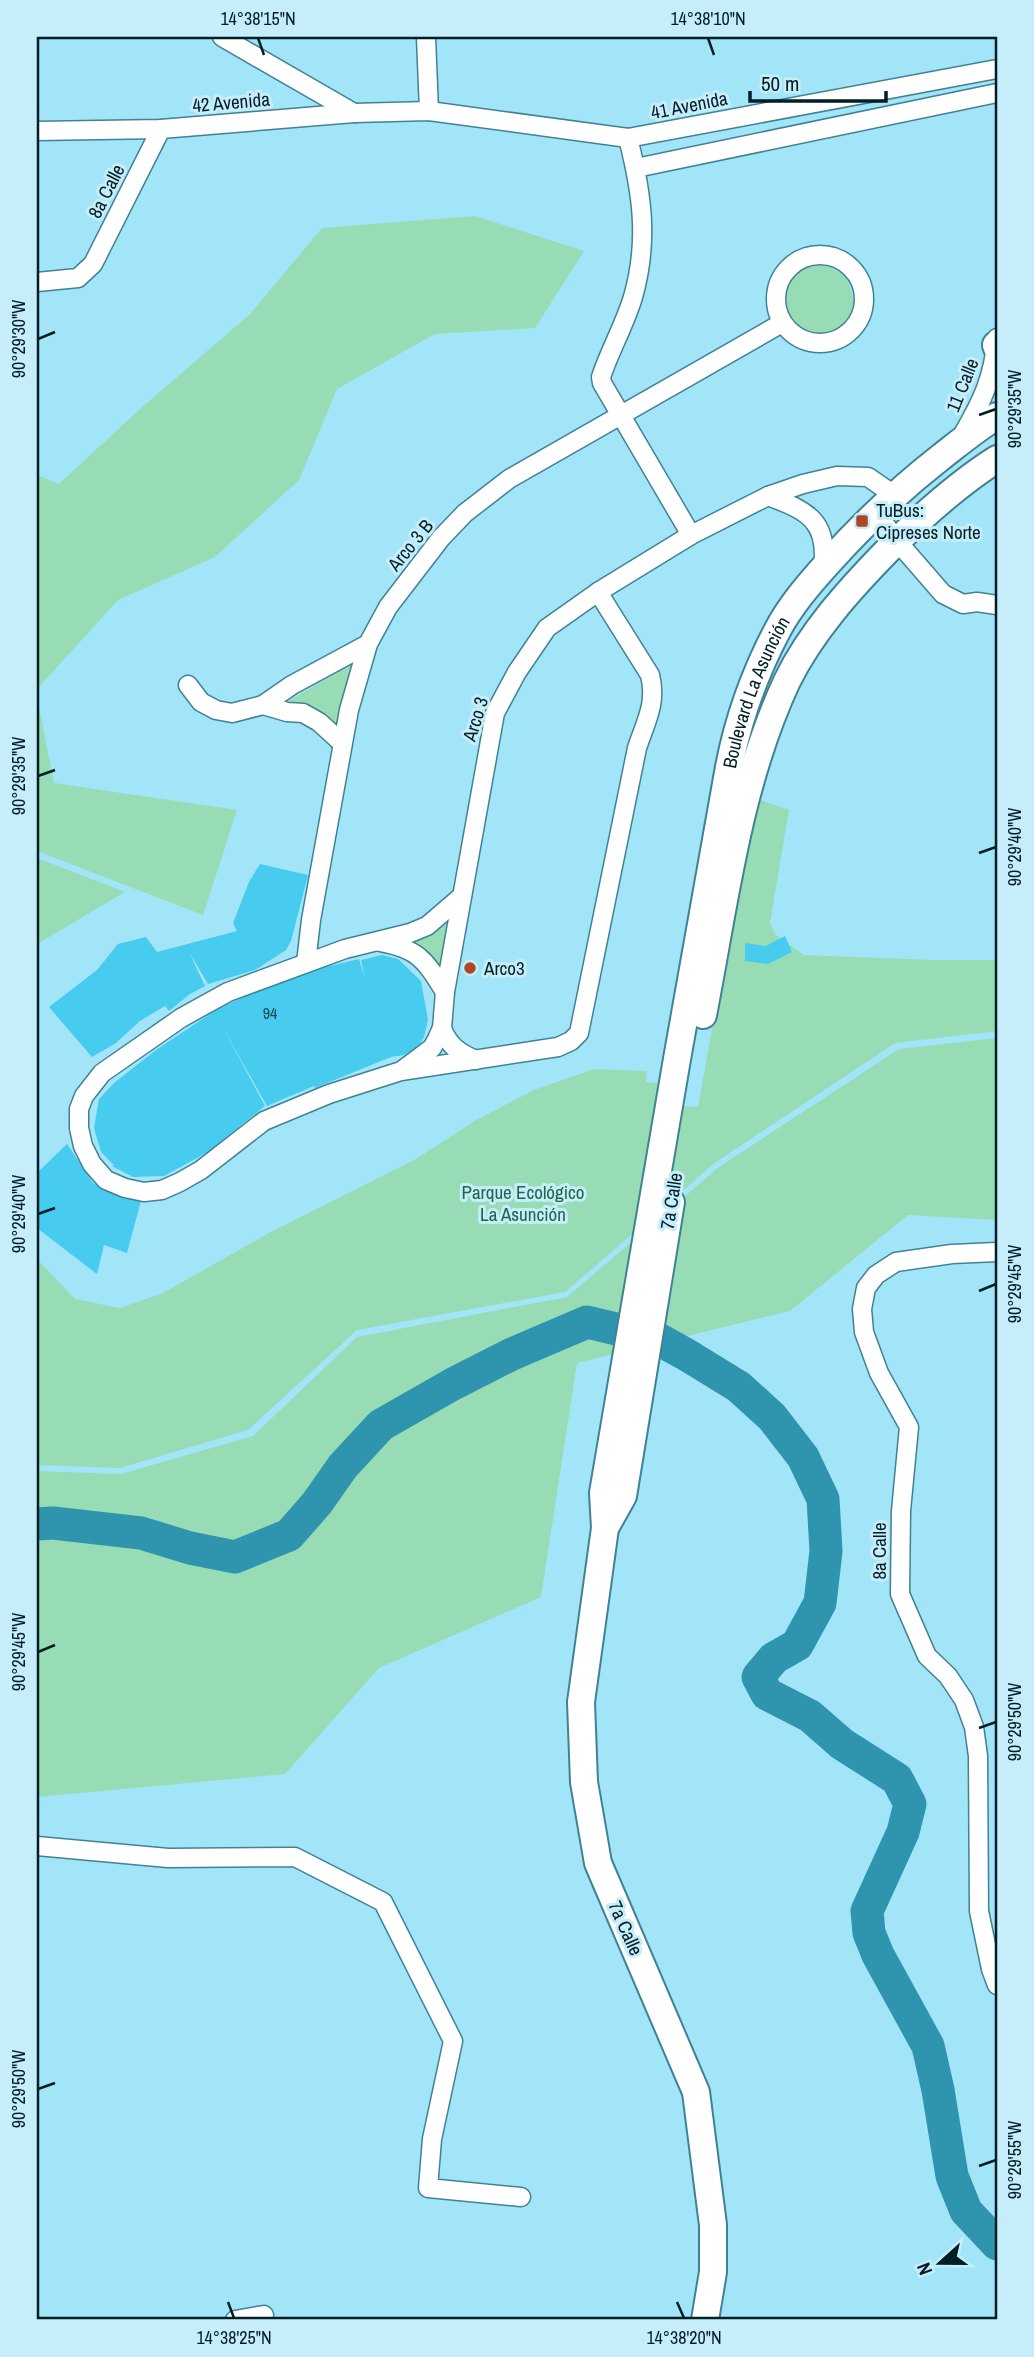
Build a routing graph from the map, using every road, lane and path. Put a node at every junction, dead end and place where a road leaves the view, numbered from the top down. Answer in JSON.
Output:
{"nodes":[{"id":1,"x":222,"y":37,"type":"edge"},
{"id":2,"x":426,"y":37,"type":"edge"},
{"id":3,"x":997,"y":69,"type":"edge"},
{"id":4,"x":997,"y":93,"type":"edge"},
{"id":5,"x":429,"y":111,"type":"junction"},
{"id":6,"x":354,"y":113,"type":"junction"},
{"id":7,"x":161,"y":129,"type":"junction"},
{"id":8,"x":37,"y":131,"type":"edge"},
{"id":9,"x":628,"y":138,"type":"junction"},
{"id":10,"x":636,"y":168,"type":"junction"},
{"id":11,"x":37,"y":282,"type":"edge"},
{"id":12,"x":782,"y":323,"type":"junction"},
{"id":13,"x":997,"y":338,"type":"edge"},
{"id":14,"x":997,"y":347,"type":"edge"},
{"id":15,"x":622,"y":416,"type":"junction"},
{"id":16,"x":997,"y":416,"type":"edge"},
{"id":17,"x":958,"y":444,"type":"junction"},
{"id":18,"x":997,"y":459,"type":"edge"},
{"id":19,"x":768,"y":496,"type":"junction"},
{"id":20,"x":885,"y":503,"type":"junction"},
{"id":21,"x":691,"y":535,"type":"junction"},
{"id":22,"x":897,"y":541,"type":"junction"},
{"id":23,"x":823,"y":569,"type":"junction"},
{"id":24,"x":598,"y":592,"type":"junction"},
{"id":25,"x":997,"y":605,"type":"edge"},
{"id":26,"x":778,"y":629,"type":"junction"},
{"id":27,"x":368,"y":644,"type":"junction"},
{"id":28,"x":788,"y":680,"type":"junction"},
{"id":29,"x":188,"y":685,"type":"dead end"},
{"id":30,"x":263,"y":705,"type":"junction"},
{"id":31,"x":342,"y":743,"type":"junction"},
{"id":32,"x":730,"y":871,"type":"joint"},
{"id":33,"x":462,"y":896,"type":"junction"},
{"id":34,"x":377,"y":941,"type":"junction"},
{"id":35,"x":306,"y":963,"type":"junction"},
{"id":36,"x":445,"y":992,"type":"junction"},
{"id":37,"x":442,"y":1028,"type":"junction"},
{"id":38,"x":476,"y":1060,"type":"junction"},
{"id":39,"x":686,"y":1060,"type":"junction"},
{"id":40,"x":401,"y":1071,"type":"junction"},
{"id":41,"x":997,"y":1252,"type":"edge"},
{"id":42,"x":37,"y":1846,"type":"edge"},
{"id":43,"x":997,"y":1985,"type":"edge"},
{"id":44,"x":521,"y":2197,"type":"dead end"},
{"id":45,"x":264,"y":2315,"type":"dead end"},
{"id":46,"x":235,"y":2320,"type":"edge"},
{"id":47,"x":705,"y":2320,"type":"edge"}],
"edges":[{"from":1,"to":6,"type":"street"},
{"from":2,"to":5,"type":"street"},
{"from":3,"to":9,"type":"street","name":"41 Avenida"},
{"from":4,"to":10,"type":"street"},
{"from":5,"to":6,"type":"street","name":"42 Avenida"},
{"from":5,"to":9,"type":"street","name":"41 Avenida"},
{"from":6,"to":7,"type":"street","name":"42 Avenida"},
{"from":7,"to":8,"type":"street","name":"42 Avenida"},
{"from":7,"to":11,"type":"street","name":"8a Calle"},
{"from":9,"to":10,"type":"street"},
{"from":10,"to":15,"type":"street"},
{"from":12,"to":12,"type":"street"},
{"from":12,"to":15,"type":"street","name":"Arco 3 B"},
{"from":13,"to":14,"type":"street","name":"11 Calle"},
{"from":14,"to":17,"type":"street","name":"11 Calle"},
{"from":15,"to":21,"type":"street"},
{"from":15,"to":27,"type":"street","name":"Arco 3 B"},
{"from":16,"to":17,"type":"main road","name":"Boulevard La Asunción"},
{"from":17,"to":20,"type":"main road","name":"Boulevard La Asunción"},
{"from":18,"to":22,"type":"main road","name":"Boulevard La Asunción"},
{"from":19,"to":20,"type":"street","name":"Arco 3"},
{"from":19,"to":21,"type":"street","name":"Arco 3"},
{"from":19,"to":23,"type":"street"},
{"from":20,"to":22,"type":"street"},
{"from":20,"to":23,"type":"main road","name":"Boulevard La Asunción"},
{"from":21,"to":24,"type":"street","name":"Arco 3"},
{"from":22,"to":25,"type":"street"},
{"from":22,"to":28,"type":"main road","name":"Boulevard La Asunción"},
{"from":23,"to":26,"type":"main road","name":"Boulevard La Asunción"},
{"from":24,"to":33,"type":"street","name":"Arco 3"},
{"from":24,"to":38,"type":"street"},
{"from":26,"to":28,"type":"main road"},
{"from":26,"to":39,"type":"main road","name":"Boulevard La Asunción"},
{"from":27,"to":30,"type":"street"},
{"from":27,"to":31,"type":"street","name":"Arco 3 B"},
{"from":28,"to":32,"type":"main road","name":"Boulevard La Asunción"},
{"from":29,"to":30,"type":"street"},
{"from":30,"to":31,"type":"street"},
{"from":31,"to":35,"type":"street","name":"Arco 3 B"},
{"from":32,"to":39,"type":"main road","name":"7a Calle"},
{"from":33,"to":34,"type":"street"},
{"from":33,"to":36,"type":"street","name":"Arco 3"},
{"from":34,"to":35,"type":"street"},
{"from":34,"to":36,"type":"street"},
{"from":35,"to":40,"type":"street"},
{"from":36,"to":37,"type":"street","name":"Arco 3"},
{"from":37,"to":38,"type":"street"},
{"from":37,"to":40,"type":"street"},
{"from":38,"to":40,"type":"street"},
{"from":39,"to":47,"type":"main road","name":"7a Calle"},
{"from":41,"to":43,"type":"street","name":"8a Calle"},
{"from":42,"to":44,"type":"street"},
{"from":45,"to":46,"type":"street"}]}
